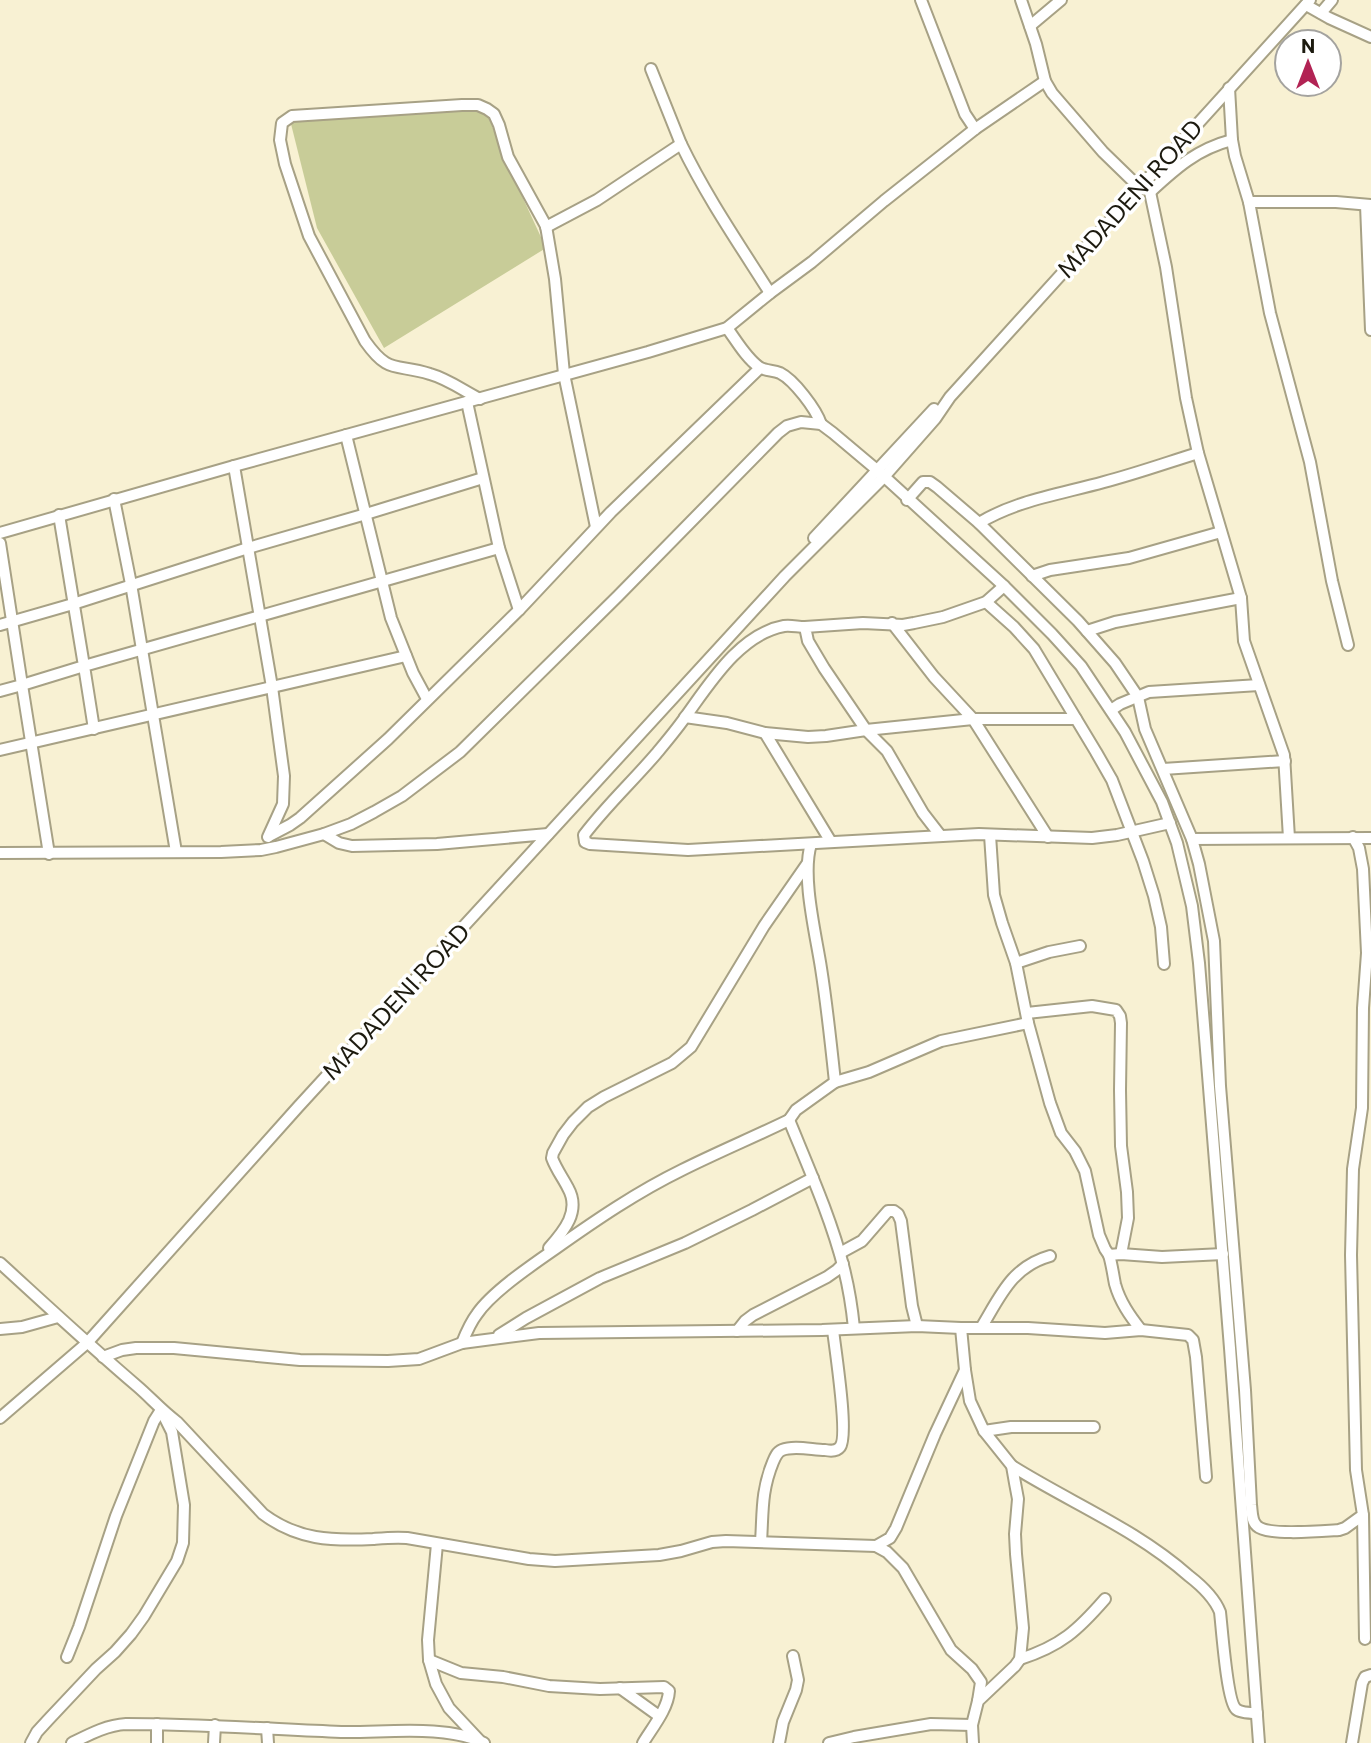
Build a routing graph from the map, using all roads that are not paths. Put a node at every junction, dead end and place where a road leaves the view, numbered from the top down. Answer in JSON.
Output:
{"nodes":[{"id":1,"x":921,"y":0,"type":"edge"},
{"id":2,"x":1021,"y":0,"type":"edge"},
{"id":3,"x":1061,"y":0,"type":"edge"},
{"id":4,"x":1332,"y":0,"type":"edge"},
{"id":5,"x":1308,"y":2,"type":"edge"},
{"id":6,"x":1321,"y":13,"type":"junction"},
{"id":7,"x":1030,"y":26,"type":"junction"},
{"id":8,"x":1371,"y":37,"type":"edge"},
{"id":9,"x":651,"y":69,"type":"dead end"},
{"id":10,"x":1045,"y":81,"type":"junction"},
{"id":11,"x":1229,"y":88,"type":"junction"},
{"id":12,"x":975,"y":129,"type":"junction"},
{"id":13,"x":1232,"y":140,"type":"junction"},
{"id":14,"x":681,"y":144,"type":"junction"},
{"id":15,"x":1144,"y":189,"type":"junction"},
{"id":16,"x":1249,"y":202,"type":"junction"},
{"id":17,"x":1369,"y":205,"type":"edge"},
{"id":18,"x":546,"y":227,"type":"junction"},
{"id":19,"x":770,"y":293,"type":"junction"},
{"id":20,"x":727,"y":328,"type":"junction"},
{"id":21,"x":1371,"y":330,"type":"edge"},
{"id":22,"x":760,"y":368,"type":"junction"},
{"id":23,"x":564,"y":374,"type":"junction"},
{"id":24,"x":480,"y":398,"type":"junction"},
{"id":25,"x":467,"y":402,"type":"junction"},
{"id":26,"x":821,"y":424,"type":"junction"},
{"id":27,"x":346,"y":435,"type":"junction"},
{"id":28,"x":1198,"y":453,"type":"junction"},
{"id":29,"x":234,"y":466,"type":"junction"},
{"id":30,"x":880,"y":474,"type":"junction"},
{"id":31,"x":483,"y":478,"type":"junction"},
{"id":32,"x":114,"y":499,"type":"junction"},
{"id":33,"x":907,"y":500,"type":"junction"},
{"id":34,"x":366,"y":514,"type":"junction"},
{"id":35,"x":59,"y":515,"type":"junction"},
{"id":36,"x":979,"y":523,"type":"junction"},
{"id":37,"x":596,"y":527,"type":"junction"},
{"id":38,"x":1221,"y":532,"type":"junction"},
{"id":39,"x":0,"y":533,"type":"edge"},
{"id":40,"x":0,"y":542,"type":"edge"},
{"id":41,"x":248,"y":548,"type":"junction"},
{"id":42,"x":499,"y":548,"type":"junction"},
{"id":43,"x":1032,"y":576,"type":"junction"},
{"id":44,"x":382,"y":581,"type":"junction"},
{"id":45,"x":131,"y":584,"type":"junction"},
{"id":46,"x":1004,"y":586,"type":"junction"},
{"id":47,"x":1241,"y":598,"type":"junction"},
{"id":48,"x":986,"y":601,"type":"junction"},
{"id":49,"x":73,"y":604,"type":"junction"},
{"id":50,"x":519,"y":610,"type":"junction"},
{"id":51,"x":261,"y":616,"type":"junction"},
{"id":52,"x":13,"y":621,"type":"junction"},
{"id":53,"x":892,"y":623,"type":"junction"},
{"id":54,"x":0,"y":625,"type":"edge"},
{"id":55,"x":805,"y":627,"type":"junction"},
{"id":56,"x":1087,"y":631,"type":"junction"},
{"id":57,"x":1348,"y":645,"type":"dead end"},
{"id":58,"x":142,"y":648,"type":"junction"},
{"id":59,"x":406,"y":656,"type":"junction"},
{"id":60,"x":83,"y":666,"type":"junction"},
{"id":61,"x":22,"y":685,"type":"junction"},
{"id":62,"x":1259,"y":685,"type":"junction"},
{"id":63,"x":272,"y":687,"type":"junction"},
{"id":64,"x":0,"y":691,"type":"edge"},
{"id":65,"x":1138,"y":697,"type":"junction"},
{"id":66,"x":427,"y":699,"type":"junction"},
{"id":67,"x":1111,"y":710,"type":"junction"},
{"id":68,"x":153,"y":715,"type":"junction"},
{"id":69,"x":685,"y":717,"type":"junction"},
{"id":70,"x":973,"y":719,"type":"junction"},
{"id":71,"x":1076,"y":719,"type":"junction"},
{"id":72,"x":94,"y":729,"type":"junction"},
{"id":73,"x":866,"y":730,"type":"junction"},
{"id":74,"x":765,"y":733,"type":"junction"},
{"id":75,"x":31,"y":744,"type":"junction"},
{"id":76,"x":0,"y":750,"type":"edge"},
{"id":77,"x":1285,"y":761,"type":"junction"},
{"id":78,"x":1163,"y":769,"type":"junction"},
{"id":79,"x":1170,"y":823,"type":"junction"},
{"id":80,"x":1132,"y":832,"type":"junction"},
{"id":81,"x":324,"y":834,"type":"junction"},
{"id":82,"x":548,"y":834,"type":"junction"},
{"id":83,"x":940,"y":835,"type":"junction"},
{"id":84,"x":990,"y":835,"type":"junction"},
{"id":85,"x":269,"y":836,"type":"junction"},
{"id":86,"x":1048,"y":837,"type":"junction"},
{"id":87,"x":1353,"y":837,"type":"junction"},
{"id":88,"x":1289,"y":838,"type":"junction"},
{"id":89,"x":1371,"y":838,"type":"edge"},
{"id":90,"x":1192,"y":839,"type":"junction"},
{"id":91,"x":831,"y":842,"type":"junction"},
{"id":92,"x":811,"y":844,"type":"junction"},
{"id":93,"x":261,"y":850,"type":"junction"},
{"id":94,"x":176,"y":852,"type":"junction"},
{"id":95,"x":0,"y":853,"type":"edge"},
{"id":96,"x":49,"y":854,"type":"junction"},
{"id":97,"x":807,"y":864,"type":"junction"},
{"id":98,"x":1080,"y":946,"type":"dead end"},
{"id":99,"x":1016,"y":962,"type":"junction"},
{"id":100,"x":1164,"y":964,"type":"dead end"},
{"id":101,"x":1028,"y":1018,"type":"junction"},
{"id":102,"x":835,"y":1082,"type":"junction"},
{"id":103,"x":1366,"y":1108,"type":"edge"},
{"id":104,"x":789,"y":1120,"type":"junction"},
{"id":105,"x":813,"y":1178,"type":"junction"},
{"id":106,"x":1121,"y":1254,"type":"junction"},
{"id":107,"x":1223,"y":1254,"type":"junction"},
{"id":108,"x":1109,"y":1255,"type":"junction"},
{"id":109,"x":1050,"y":1256,"type":"dead end"},
{"id":110,"x":841,"y":1258,"type":"junction"},
{"id":111,"x":538,"y":1261,"type":"junction"},
{"id":112,"x":0,"y":1263,"type":"edge"},
{"id":113,"x":1233,"y":1311,"type":"junction"},
{"id":114,"x":58,"y":1317,"type":"junction"},
{"id":115,"x":917,"y":1326,"type":"junction"},
{"id":116,"x":854,"y":1328,"type":"junction"},
{"id":117,"x":961,"y":1328,"type":"junction"},
{"id":118,"x":981,"y":1328,"type":"junction"},
{"id":119,"x":0,"y":1329,"type":"edge"},
{"id":120,"x":833,"y":1330,"type":"junction"},
{"id":121,"x":1141,"y":1330,"type":"junction"},
{"id":122,"x":737,"y":1331,"type":"junction"},
{"id":123,"x":497,"y":1337,"type":"junction"},
{"id":124,"x":87,"y":1343,"type":"junction"},
{"id":125,"x":462,"y":1343,"type":"junction"},
{"id":126,"x":103,"y":1357,"type":"junction"},
{"id":127,"x":965,"y":1370,"type":"junction"},
{"id":128,"x":161,"y":1410,"type":"junction"},
{"id":129,"x":0,"y":1418,"type":"edge"},
{"id":130,"x":1094,"y":1427,"type":"dead end"},
{"id":131,"x":984,"y":1431,"type":"junction"},
{"id":132,"x":1012,"y":1466,"type":"junction"},
{"id":133,"x":1206,"y":1477,"type":"dead end"},
{"id":134,"x":1363,"y":1514,"type":"junction"},
{"id":135,"x":761,"y":1542,"type":"junction"},
{"id":136,"x":438,"y":1544,"type":"junction"},
{"id":137,"x":876,"y":1546,"type":"junction"},
{"id":138,"x":1105,"y":1599,"type":"dead end"},
{"id":139,"x":1365,"y":1639,"type":"dead end"},
{"id":140,"x":793,"y":1656,"type":"dead end"},
{"id":141,"x":67,"y":1657,"type":"dead end"},
{"id":142,"x":1020,"y":1658,"type":"junction"},
{"id":143,"x":429,"y":1660,"type":"junction"},
{"id":144,"x":1371,"y":1675,"type":"edge"},
{"id":145,"x":620,"y":1688,"type":"junction"},
{"id":146,"x":978,"y":1700,"type":"junction"},
{"id":147,"x":1257,"y":1713,"type":"junction"},
{"id":148,"x":659,"y":1716,"type":"junction"},
{"id":149,"x":157,"y":1724,"type":"junction"},
{"id":150,"x":972,"y":1725,"type":"junction"},
{"id":151,"x":215,"y":1726,"type":"junction"},
{"id":152,"x":267,"y":1728,"type":"junction"},
{"id":153,"x":423,"y":1731,"type":"junction"},
{"id":154,"x":481,"y":1742,"type":"edge"},
{"id":155,"x":31,"y":1743,"type":"edge"},
{"id":156,"x":72,"y":1743,"type":"edge"},
{"id":157,"x":157,"y":1743,"type":"edge"},
{"id":158,"x":214,"y":1743,"type":"edge"},
{"id":159,"x":268,"y":1743,"type":"edge"},
{"id":160,"x":419,"y":1743,"type":"edge"},
{"id":161,"x":643,"y":1743,"type":"edge"},
{"id":162,"x":779,"y":1743,"type":"edge"},
{"id":163,"x":829,"y":1743,"type":"edge"},
{"id":164,"x":974,"y":1743,"type":"edge"},
{"id":165,"x":1259,"y":1743,"type":"edge"},
{"id":166,"x":1352,"y":1743,"type":"edge"}],
"edges":[{"from":1,"to":12,"type":"street"},
{"from":2,"to":7,"type":"street"},
{"from":3,"to":7,"type":"street"},
{"from":4,"to":6,"type":"street"},
{"from":5,"to":6,"type":"street"},
{"from":5,"to":11,"type":"street","name":"MADADENI ROAD"},
{"from":6,"to":8,"type":"street"},
{"from":7,"to":10,"type":"street"},
{"from":9,"to":14,"type":"street"},
{"from":10,"to":12,"type":"street"},
{"from":10,"to":15,"type":"street"},
{"from":11,"to":13,"type":"street"},
{"from":11,"to":15,"type":"street","name":"MADADENI ROAD"},
{"from":12,"to":19,"type":"street"},
{"from":13,"to":15,"type":"street","name":"MADADENI ROAD"},
{"from":13,"to":16,"type":"street"},
{"from":14,"to":18,"type":"street"},
{"from":14,"to":19,"type":"street"},
{"from":15,"to":28,"type":"street"},
{"from":15,"to":30,"type":"street","name":"MADADENI ROAD"},
{"from":16,"to":17,"type":"street"},
{"from":16,"to":57,"type":"street"},
{"from":17,"to":21,"type":"street"},
{"from":18,"to":23,"type":"street"},
{"from":18,"to":24,"type":"street"},
{"from":19,"to":20,"type":"street"},
{"from":20,"to":22,"type":"street"},
{"from":20,"to":23,"type":"street"},
{"from":22,"to":26,"type":"street"},
{"from":22,"to":37,"type":"street"},
{"from":23,"to":24,"type":"street"},
{"from":23,"to":37,"type":"street"},
{"from":24,"to":25,"type":"street"},
{"from":25,"to":27,"type":"street"},
{"from":25,"to":31,"type":"street"},
{"from":26,"to":30,"type":"street"},
{"from":26,"to":81,"type":"street"},
{"from":27,"to":29,"type":"street"},
{"from":27,"to":34,"type":"street"},
{"from":28,"to":36,"type":"street"},
{"from":28,"to":38,"type":"street"},
{"from":29,"to":32,"type":"street"},
{"from":29,"to":41,"type":"street"},
{"from":30,"to":33,"type":"street"},
{"from":30,"to":82,"type":"street","name":"MADADENI ROAD"},
{"from":31,"to":34,"type":"street"},
{"from":31,"to":42,"type":"street"},
{"from":32,"to":35,"type":"street"},
{"from":32,"to":45,"type":"street"},
{"from":33,"to":36,"type":"street"},
{"from":33,"to":46,"type":"street"},
{"from":34,"to":41,"type":"street"},
{"from":34,"to":44,"type":"street"},
{"from":35,"to":39,"type":"street"},
{"from":35,"to":49,"type":"street"},
{"from":36,"to":43,"type":"street"},
{"from":37,"to":50,"type":"street"},
{"from":38,"to":43,"type":"street"},
{"from":38,"to":47,"type":"street"},
{"from":40,"to":52,"type":"street"},
{"from":41,"to":45,"type":"street"},
{"from":41,"to":51,"type":"street"},
{"from":42,"to":44,"type":"street"},
{"from":42,"to":50,"type":"street"},
{"from":43,"to":56,"type":"street"},
{"from":44,"to":51,"type":"street"},
{"from":44,"to":59,"type":"street"},
{"from":45,"to":49,"type":"street"},
{"from":45,"to":58,"type":"street"},
{"from":46,"to":48,"type":"street"},
{"from":46,"to":67,"type":"street"},
{"from":47,"to":56,"type":"street"},
{"from":47,"to":62,"type":"street"},
{"from":48,"to":53,"type":"street"},
{"from":48,"to":71,"type":"street"},
{"from":49,"to":52,"type":"street"},
{"from":49,"to":60,"type":"street"},
{"from":50,"to":66,"type":"street"},
{"from":51,"to":58,"type":"street"},
{"from":51,"to":63,"type":"street"},
{"from":52,"to":54,"type":"street"},
{"from":52,"to":61,"type":"street"},
{"from":53,"to":55,"type":"street"},
{"from":53,"to":70,"type":"street"},
{"from":55,"to":69,"type":"street"},
{"from":55,"to":73,"type":"street"},
{"from":56,"to":65,"type":"street"},
{"from":58,"to":60,"type":"street"},
{"from":58,"to":68,"type":"street"},
{"from":59,"to":63,"type":"street"},
{"from":59,"to":66,"type":"street"},
{"from":60,"to":61,"type":"street"},
{"from":60,"to":72,"type":"street"},
{"from":61,"to":64,"type":"street"},
{"from":61,"to":75,"type":"street"},
{"from":62,"to":65,"type":"street"},
{"from":62,"to":77,"type":"street"},
{"from":63,"to":68,"type":"street"},
{"from":63,"to":85,"type":"street"},
{"from":65,"to":67,"type":"street"},
{"from":65,"to":78,"type":"street"},
{"from":66,"to":85,"type":"street"},
{"from":67,"to":79,"type":"street"},
{"from":68,"to":72,"type":"street"},
{"from":68,"to":94,"type":"street"},
{"from":69,"to":74,"type":"street"},
{"from":69,"to":92,"type":"street"},
{"from":70,"to":71,"type":"street"},
{"from":70,"to":73,"type":"street"},
{"from":70,"to":86,"type":"street"},
{"from":71,"to":80,"type":"street"},
{"from":72,"to":75,"type":"street"},
{"from":73,"to":74,"type":"street"},
{"from":73,"to":83,"type":"street"},
{"from":74,"to":91,"type":"street"},
{"from":75,"to":76,"type":"street"},
{"from":75,"to":96,"type":"street"},
{"from":77,"to":78,"type":"street"},
{"from":77,"to":88,"type":"street"},
{"from":78,"to":90,"type":"street"},
{"from":79,"to":80,"type":"street"},
{"from":79,"to":107,"type":"street"},
{"from":80,"to":86,"type":"street"},
{"from":80,"to":100,"type":"street"},
{"from":81,"to":82,"type":"street"},
{"from":81,"to":93,"type":"street"},
{"from":82,"to":124,"type":"street","name":"MADADENI ROAD"},
{"from":83,"to":84,"type":"street"},
{"from":83,"to":91,"type":"street"},
{"from":84,"to":86,"type":"street"},
{"from":84,"to":99,"type":"street"},
{"from":85,"to":93,"type":"street"},
{"from":87,"to":88,"type":"street"},
{"from":87,"to":89,"type":"street"},
{"from":87,"to":103,"type":"street"},
{"from":88,"to":90,"type":"street"},
{"from":90,"to":113,"type":"street"},
{"from":91,"to":92,"type":"street"},
{"from":92,"to":97,"type":"street"},
{"from":93,"to":94,"type":"street"},
{"from":94,"to":96,"type":"street"},
{"from":95,"to":96,"type":"street"},
{"from":97,"to":102,"type":"street"},
{"from":97,"to":111,"type":"street"},
{"from":98,"to":99,"type":"street"},
{"from":99,"to":101,"type":"street"},
{"from":101,"to":102,"type":"street"},
{"from":101,"to":106,"type":"street"},
{"from":101,"to":108,"type":"street"},
{"from":102,"to":104,"type":"street"},
{"from":103,"to":134,"type":"street"},
{"from":104,"to":105,"type":"street"},
{"from":104,"to":111,"type":"street"},
{"from":105,"to":110,"type":"street"},
{"from":105,"to":123,"type":"street"},
{"from":106,"to":107,"type":"street"},
{"from":106,"to":108,"type":"street"},
{"from":107,"to":113,"type":"street"},
{"from":108,"to":121,"type":"street"},
{"from":109,"to":118,"type":"street"},
{"from":110,"to":115,"type":"street"},
{"from":110,"to":116,"type":"street"},
{"from":110,"to":122,"type":"street"},
{"from":111,"to":125,"type":"street"},
{"from":112,"to":114,"type":"street"},
{"from":113,"to":134,"type":"street"},
{"from":113,"to":147,"type":"street"},
{"from":114,"to":119,"type":"street"},
{"from":114,"to":124,"type":"street"},
{"from":115,"to":116,"type":"street"},
{"from":115,"to":117,"type":"street"},
{"from":116,"to":120,"type":"street"},
{"from":117,"to":118,"type":"street"},
{"from":117,"to":127,"type":"street"},
{"from":118,"to":121,"type":"street"},
{"from":120,"to":122,"type":"street"},
{"from":120,"to":135,"type":"street"},
{"from":121,"to":133,"type":"street"},
{"from":122,"to":123,"type":"street"},
{"from":123,"to":125,"type":"street"},
{"from":124,"to":126,"type":"street"},
{"from":124,"to":129,"type":"street","name":"MADADENI ROAD"},
{"from":125,"to":126,"type":"street"},
{"from":126,"to":128,"type":"street"},
{"from":127,"to":131,"type":"street"},
{"from":127,"to":137,"type":"street"},
{"from":128,"to":136,"type":"street"},
{"from":128,"to":141,"type":"street"},
{"from":128,"to":155,"type":"street"},
{"from":130,"to":131,"type":"street"},
{"from":131,"to":132,"type":"street"},
{"from":132,"to":142,"type":"street"},
{"from":132,"to":147,"type":"street"},
{"from":134,"to":139,"type":"street"},
{"from":135,"to":136,"type":"street"},
{"from":135,"to":137,"type":"street"},
{"from":136,"to":143,"type":"street"},
{"from":137,"to":146,"type":"street"},
{"from":138,"to":142,"type":"street"},
{"from":140,"to":162,"type":"street"},
{"from":142,"to":146,"type":"street"},
{"from":143,"to":145,"type":"street"},
{"from":143,"to":154,"type":"street"},
{"from":144,"to":166,"type":"street"},
{"from":145,"to":148,"type":"street"},
{"from":145,"to":148,"type":"street"},
{"from":146,"to":150,"type":"street"},
{"from":147,"to":165,"type":"street"},
{"from":148,"to":161,"type":"street"},
{"from":149,"to":151,"type":"street"},
{"from":149,"to":156,"type":"street"},
{"from":149,"to":157,"type":"street"},
{"from":150,"to":163,"type":"street"},
{"from":150,"to":164,"type":"street"},
{"from":151,"to":152,"type":"street"},
{"from":151,"to":158,"type":"street"},
{"from":152,"to":153,"type":"street"},
{"from":152,"to":159,"type":"street"},
{"from":153,"to":154,"type":"street"},
{"from":153,"to":160,"type":"street"}]}
